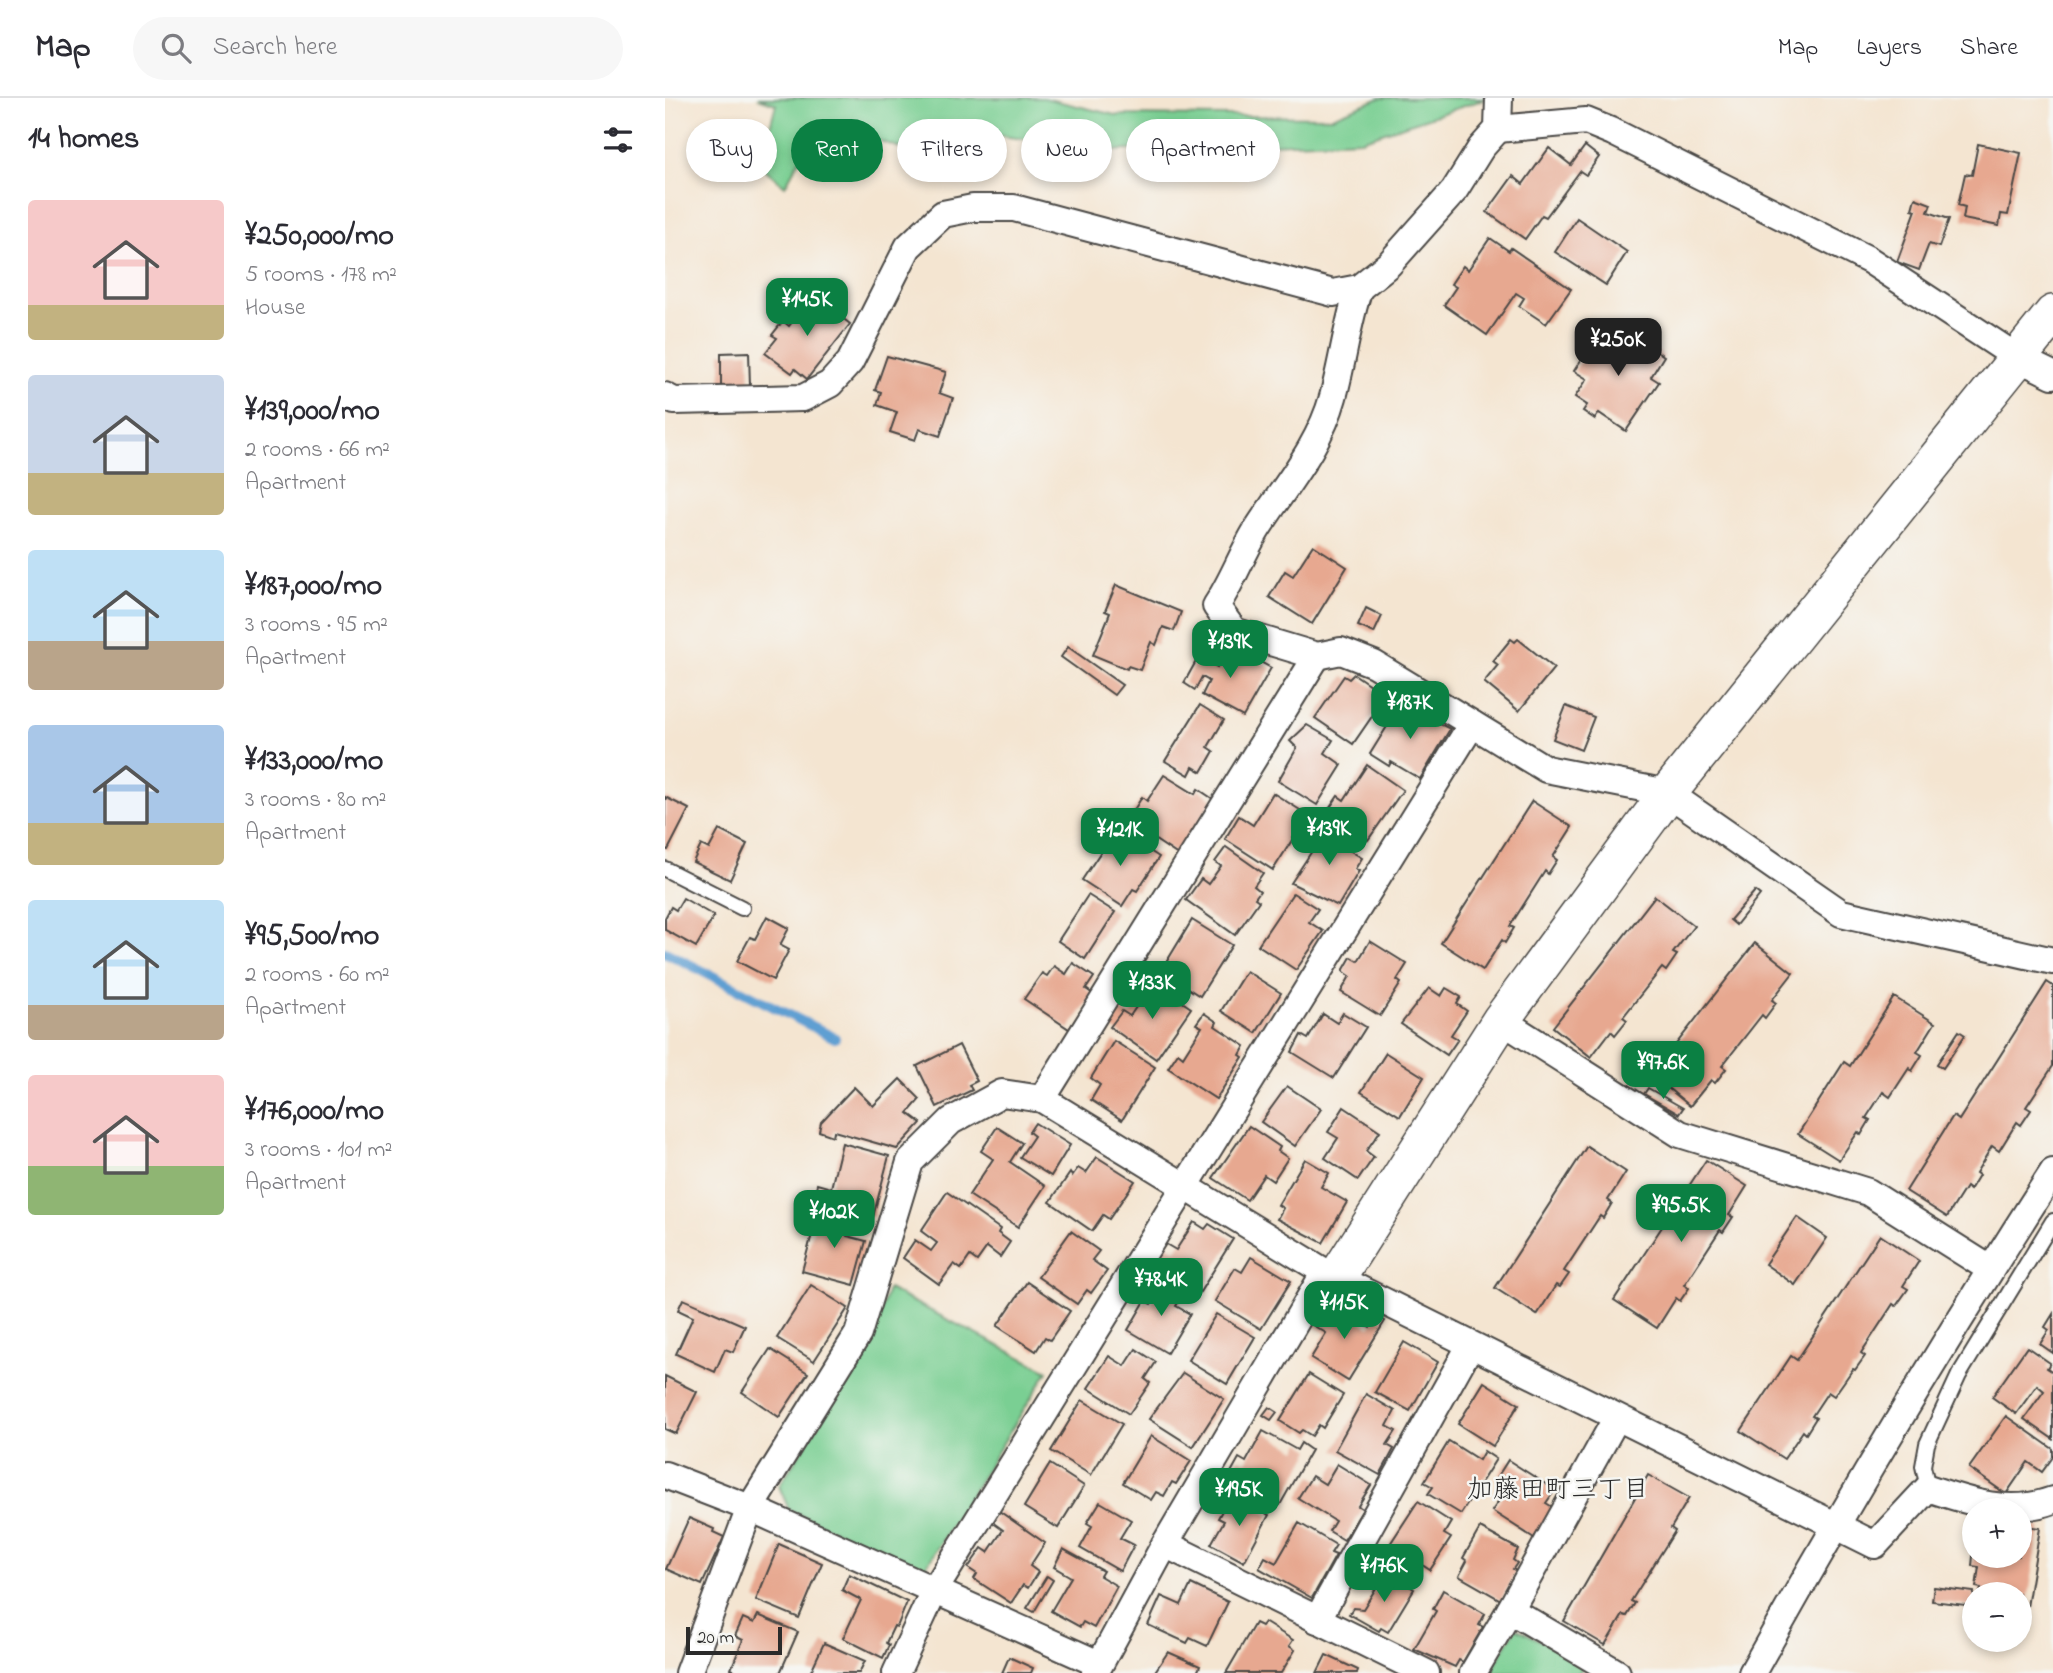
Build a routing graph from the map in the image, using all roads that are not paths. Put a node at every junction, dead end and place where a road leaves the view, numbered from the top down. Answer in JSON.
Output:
{"nodes":[{"id":1,"x":1499,"y":98,"type":"edge"},
{"id":2,"x":1498,"y":129,"type":"junction"},
{"id":3,"x":1359,"y":288,"type":"junction"},
{"id":4,"x":2053,"y":314,"type":"edge"},
{"id":5,"x":2018,"y":358,"type":"junction"},
{"id":6,"x":2053,"y":375,"type":"edge"},
{"id":7,"x":668,"y":405,"type":"edge"},
{"id":8,"x":1317,"y":656,"type":"junction"},
{"id":9,"x":1472,"y":724,"type":"junction"},
{"id":10,"x":1668,"y":793,"type":"junction"},
{"id":11,"x":665,"y":869,"type":"edge"},
{"id":12,"x":742,"y":908,"type":"dead end"},
{"id":13,"x":2053,"y":961,"type":"edge"},
{"id":14,"x":1501,"y":1020,"type":"junction"},
{"id":15,"x":1042,"y":1099,"type":"junction"},
{"id":16,"x":2053,"y":1172,"type":"edge"},
{"id":17,"x":1184,"y":1185,"type":"junction"},
{"id":18,"x":2053,"y":1221,"type":"edge"},
{"id":19,"x":1990,"y":1269,"type":"junction"},
{"id":20,"x":1331,"y":1275,"type":"junction"},
{"id":21,"x":1470,"y":1346,"type":"junction"},
{"id":22,"x":1616,"y":1419,"type":"junction"},
{"id":23,"x":665,"y":1475,"type":"edge"},
{"id":24,"x":1928,"y":1488,"type":"junction"},
{"id":25,"x":2053,"y":1500,"type":"edge"},
{"id":26,"x":750,"y":1508,"type":"junction"},
{"id":27,"x":1835,"y":1524,"type":"junction"},
{"id":28,"x":1165,"y":1544,"type":"junction"},
{"id":29,"x":934,"y":1591,"type":"junction"},
{"id":30,"x":1510,"y":1610,"type":"junction"},
{"id":31,"x":1317,"y":1620,"type":"junction"},
{"id":32,"x":1388,"y":1665,"type":"edge"},
{"id":33,"x":1097,"y":1669,"type":"edge"},
{"id":34,"x":688,"y":1673,"type":"edge"},
{"id":35,"x":896,"y":1673,"type":"edge"},
{"id":36,"x":1426,"y":1673,"type":"edge"},
{"id":37,"x":1473,"y":1673,"type":"edge"},
{"id":38,"x":1617,"y":1673,"type":"edge"},
{"id":39,"x":1752,"y":1673,"type":"edge"}],
"edges":[{"from":1,"to":2,"type":"street"},
{"from":2,"to":3,"type":"street"},
{"from":2,"to":5,"type":"street"},
{"from":3,"to":7,"type":"street"},
{"from":3,"to":8,"type":"street"},
{"from":4,"to":5,"type":"street"},
{"from":5,"to":6,"type":"street"},
{"from":5,"to":10,"type":"street"},
{"from":8,"to":9,"type":"street"},
{"from":8,"to":15,"type":"street"},
{"from":9,"to":10,"type":"street"},
{"from":9,"to":17,"type":"street"},
{"from":10,"to":13,"type":"street"},
{"from":10,"to":14,"type":"street"},
{"from":11,"to":12,"type":"lane"},
{"from":14,"to":19,"type":"street"},
{"from":14,"to":20,"type":"street"},
{"from":15,"to":17,"type":"street"},
{"from":15,"to":26,"type":"street"},
{"from":16,"to":19,"type":"street"},
{"from":17,"to":20,"type":"street"},
{"from":17,"to":29,"type":"street"},
{"from":18,"to":24,"type":"lane"},
{"from":19,"to":27,"type":"street"},
{"from":20,"to":21,"type":"street"},
{"from":20,"to":28,"type":"street"},
{"from":21,"to":22,"type":"street"},
{"from":21,"to":31,"type":"street"},
{"from":22,"to":27,"type":"street"},
{"from":22,"to":30,"type":"street"},
{"from":23,"to":26,"type":"street"},
{"from":24,"to":25,"type":"street"},
{"from":24,"to":27,"type":"street"},
{"from":26,"to":29,"type":"street"},
{"from":26,"to":34,"type":"street"},
{"from":27,"to":39,"type":"street"},
{"from":28,"to":31,"type":"street"},
{"from":28,"to":33,"type":"street"},
{"from":29,"to":33,"type":"street"},
{"from":29,"to":35,"type":"street"},
{"from":30,"to":37,"type":"street"},
{"from":30,"to":38,"type":"street"},
{"from":31,"to":32,"type":"street"},
{"from":32,"to":36,"type":"street"}]}
